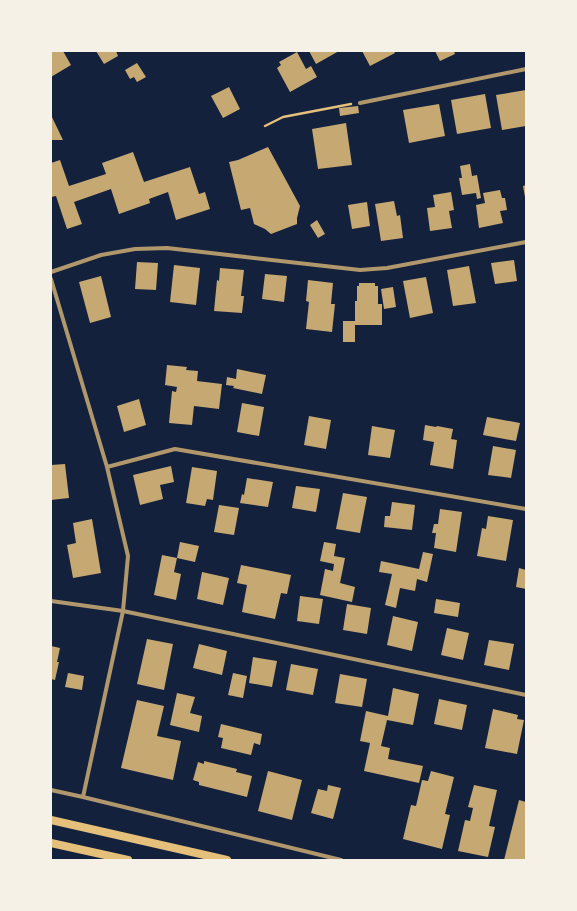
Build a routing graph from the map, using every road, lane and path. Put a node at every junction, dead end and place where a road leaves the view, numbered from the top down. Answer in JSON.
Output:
{"nodes":[{"id":1,"x":526,"y":69,"type":"edge"},
{"id":2,"x":360,"y":103,"type":"joint"},
{"id":3,"x":265,"y":126,"type":"dead end"},
{"id":4,"x":526,"y":242,"type":"edge"},
{"id":5,"x":51,"y":272,"type":"edge"},
{"id":6,"x":51,"y":279,"type":"edge"},
{"id":7,"x":108,"y":468,"type":"junction"},
{"id":8,"x":526,"y":509,"type":"edge"},
{"id":9,"x":51,"y":601,"type":"edge"},
{"id":10,"x":124,"y":611,"type":"junction"},
{"id":11,"x":526,"y":695,"type":"edge"},
{"id":12,"x":51,"y":790,"type":"edge"},
{"id":13,"x":83,"y":797,"type":"junction"},
{"id":14,"x":51,"y":820,"type":"edge"},
{"id":15,"x":51,"y":843,"type":"edge"},
{"id":16,"x":128,"y":860,"type":"edge"},
{"id":17,"x":227,"y":860,"type":"edge"},
{"id":18,"x":341,"y":860,"type":"edge"}],
"edges":[{"from":1,"to":2,"type":"street"},
{"from":2,"to":3,"type":"path"},
{"from":4,"to":5,"type":"street"},
{"from":6,"to":7,"type":"street"},
{"from":7,"to":8,"type":"street"},
{"from":7,"to":10,"type":"street"},
{"from":9,"to":10,"type":"street"},
{"from":10,"to":11,"type":"street"},
{"from":10,"to":13,"type":"street"},
{"from":12,"to":13,"type":"street"},
{"from":13,"to":18,"type":"street"},
{"from":14,"to":17,"type":"main road"},
{"from":15,"to":16,"type":"main road"}]}
